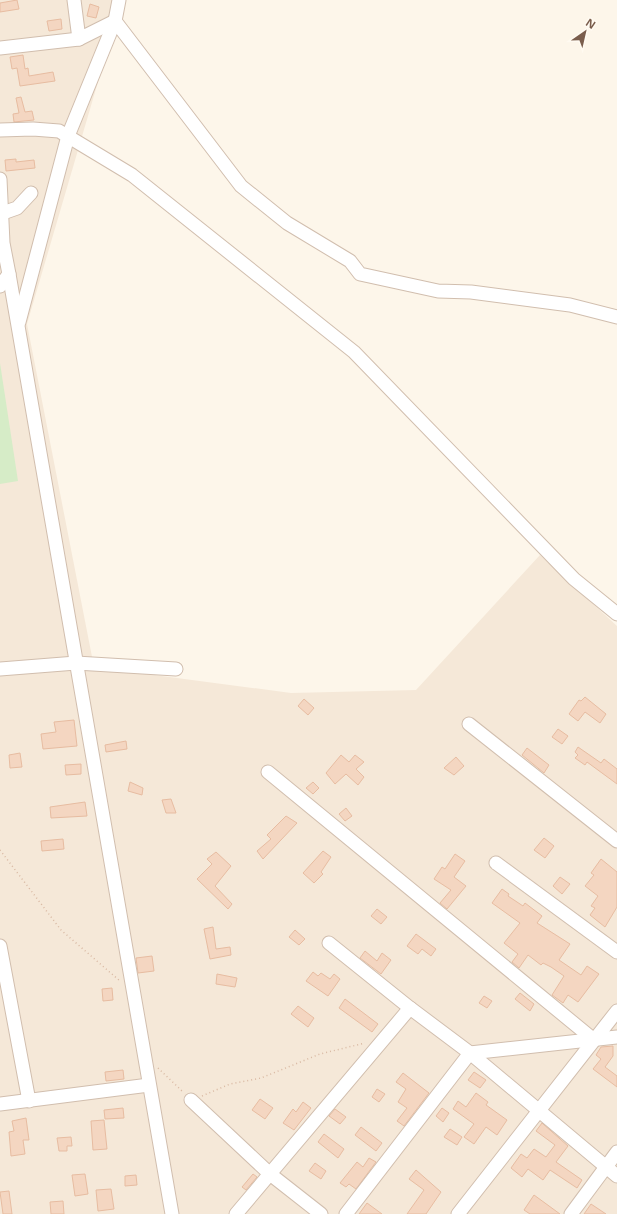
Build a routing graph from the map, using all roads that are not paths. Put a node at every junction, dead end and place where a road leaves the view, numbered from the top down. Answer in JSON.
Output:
{"nodes":[{"id":1,"x":74,"y":0,"type":"edge"},
{"id":2,"x":119,"y":0,"type":"edge"},
{"id":3,"x":114,"y":21,"type":"junction"},
{"id":4,"x":80,"y":39,"type":"junction"},
{"id":5,"x":0,"y":48,"type":"edge"},
{"id":6,"x":0,"y":130,"type":"edge"},
{"id":7,"x":68,"y":136,"type":"junction"},
{"id":8,"x":0,"y":179,"type":"edge"},
{"id":9,"x":31,"y":193,"type":"dead end"},
{"id":10,"x":1,"y":214,"type":"edge"},
{"id":11,"x":9,"y":274,"type":"junction"},
{"id":12,"x":0,"y":286,"type":"edge"},
{"id":13,"x":617,"y":317,"type":"edge"},
{"id":14,"x":18,"y":326,"type":"junction"},
{"id":15,"x":617,"y":614,"type":"edge"},
{"id":16,"x":76,"y":663,"type":"junction"},
{"id":17,"x":0,"y":669,"type":"edge"},
{"id":18,"x":176,"y":669,"type":"dead end"},
{"id":19,"x":469,"y":724,"type":"dead end"},
{"id":20,"x":268,"y":772,"type":"dead end"},
{"id":21,"x":617,"y":841,"type":"edge"},
{"id":22,"x":496,"y":863,"type":"dead end"},
{"id":23,"x":329,"y":943,"type":"dead end"},
{"id":24,"x":0,"y":946,"type":"edge"},
{"id":25,"x":617,"y":952,"type":"edge"},
{"id":26,"x":410,"y":1008,"type":"junction"},
{"id":27,"x":617,"y":1011,"type":"edge"},
{"id":28,"x":617,"y":1037,"type":"edge"},
{"id":29,"x":594,"y":1040,"type":"junction"},
{"id":30,"x":470,"y":1053,"type":"junction"},
{"id":31,"x":149,"y":1085,"type":"junction"},
{"id":32,"x":191,"y":1100,"type":"road end"},
{"id":33,"x":29,"y":1101,"type":"junction"},
{"id":34,"x":0,"y":1104,"type":"edge"},
{"id":35,"x":538,"y":1112,"type":"junction"},
{"id":36,"x":617,"y":1152,"type":"edge"},
{"id":37,"x":605,"y":1167,"type":"junction"},
{"id":38,"x":270,"y":1174,"type":"junction"},
{"id":39,"x":617,"y":1176,"type":"edge"},
{"id":40,"x":172,"y":1214,"type":"edge"},
{"id":41,"x":236,"y":1214,"type":"edge"},
{"id":42,"x":321,"y":1214,"type":"edge"},
{"id":43,"x":346,"y":1214,"type":"edge"},
{"id":44,"x":458,"y":1214,"type":"edge"},
{"id":45,"x":571,"y":1214,"type":"edge"}],
"edges":[{"from":1,"to":4,"type":"street"},
{"from":2,"to":3,"type":"street"},
{"from":3,"to":4,"type":"street"},
{"from":3,"to":7,"type":"street"},
{"from":3,"to":13,"type":"street"},
{"from":4,"to":5,"type":"street"},
{"from":6,"to":7,"type":"street"},
{"from":7,"to":14,"type":"street"},
{"from":7,"to":15,"type":"street"},
{"from":8,"to":10,"type":"street"},
{"from":9,"to":10,"type":"street"},
{"from":10,"to":11,"type":"street"},
{"from":11,"to":12,"type":"street"},
{"from":11,"to":14,"type":"street"},
{"from":14,"to":16,"type":"street"},
{"from":16,"to":17,"type":"street"},
{"from":16,"to":18,"type":"street"},
{"from":16,"to":31,"type":"street"},
{"from":19,"to":21,"type":"street"},
{"from":20,"to":29,"type":"street"},
{"from":22,"to":25,"type":"street"},
{"from":23,"to":26,"type":"street"},
{"from":24,"to":33,"type":"street"},
{"from":26,"to":30,"type":"street"},
{"from":26,"to":38,"type":"street"},
{"from":27,"to":29,"type":"street"},
{"from":28,"to":29,"type":"street"},
{"from":29,"to":30,"type":"street"},
{"from":29,"to":35,"type":"street"},
{"from":30,"to":35,"type":"street"},
{"from":30,"to":43,"type":"street"},
{"from":31,"to":33,"type":"street"},
{"from":31,"to":40,"type":"street"},
{"from":32,"to":38,"type":"street"},
{"from":33,"to":34,"type":"street"},
{"from":35,"to":37,"type":"street"},
{"from":35,"to":44,"type":"street"},
{"from":36,"to":37,"type":"street"},
{"from":37,"to":39,"type":"street"},
{"from":37,"to":45,"type":"street"},
{"from":38,"to":41,"type":"street"},
{"from":38,"to":42,"type":"street"}]}
